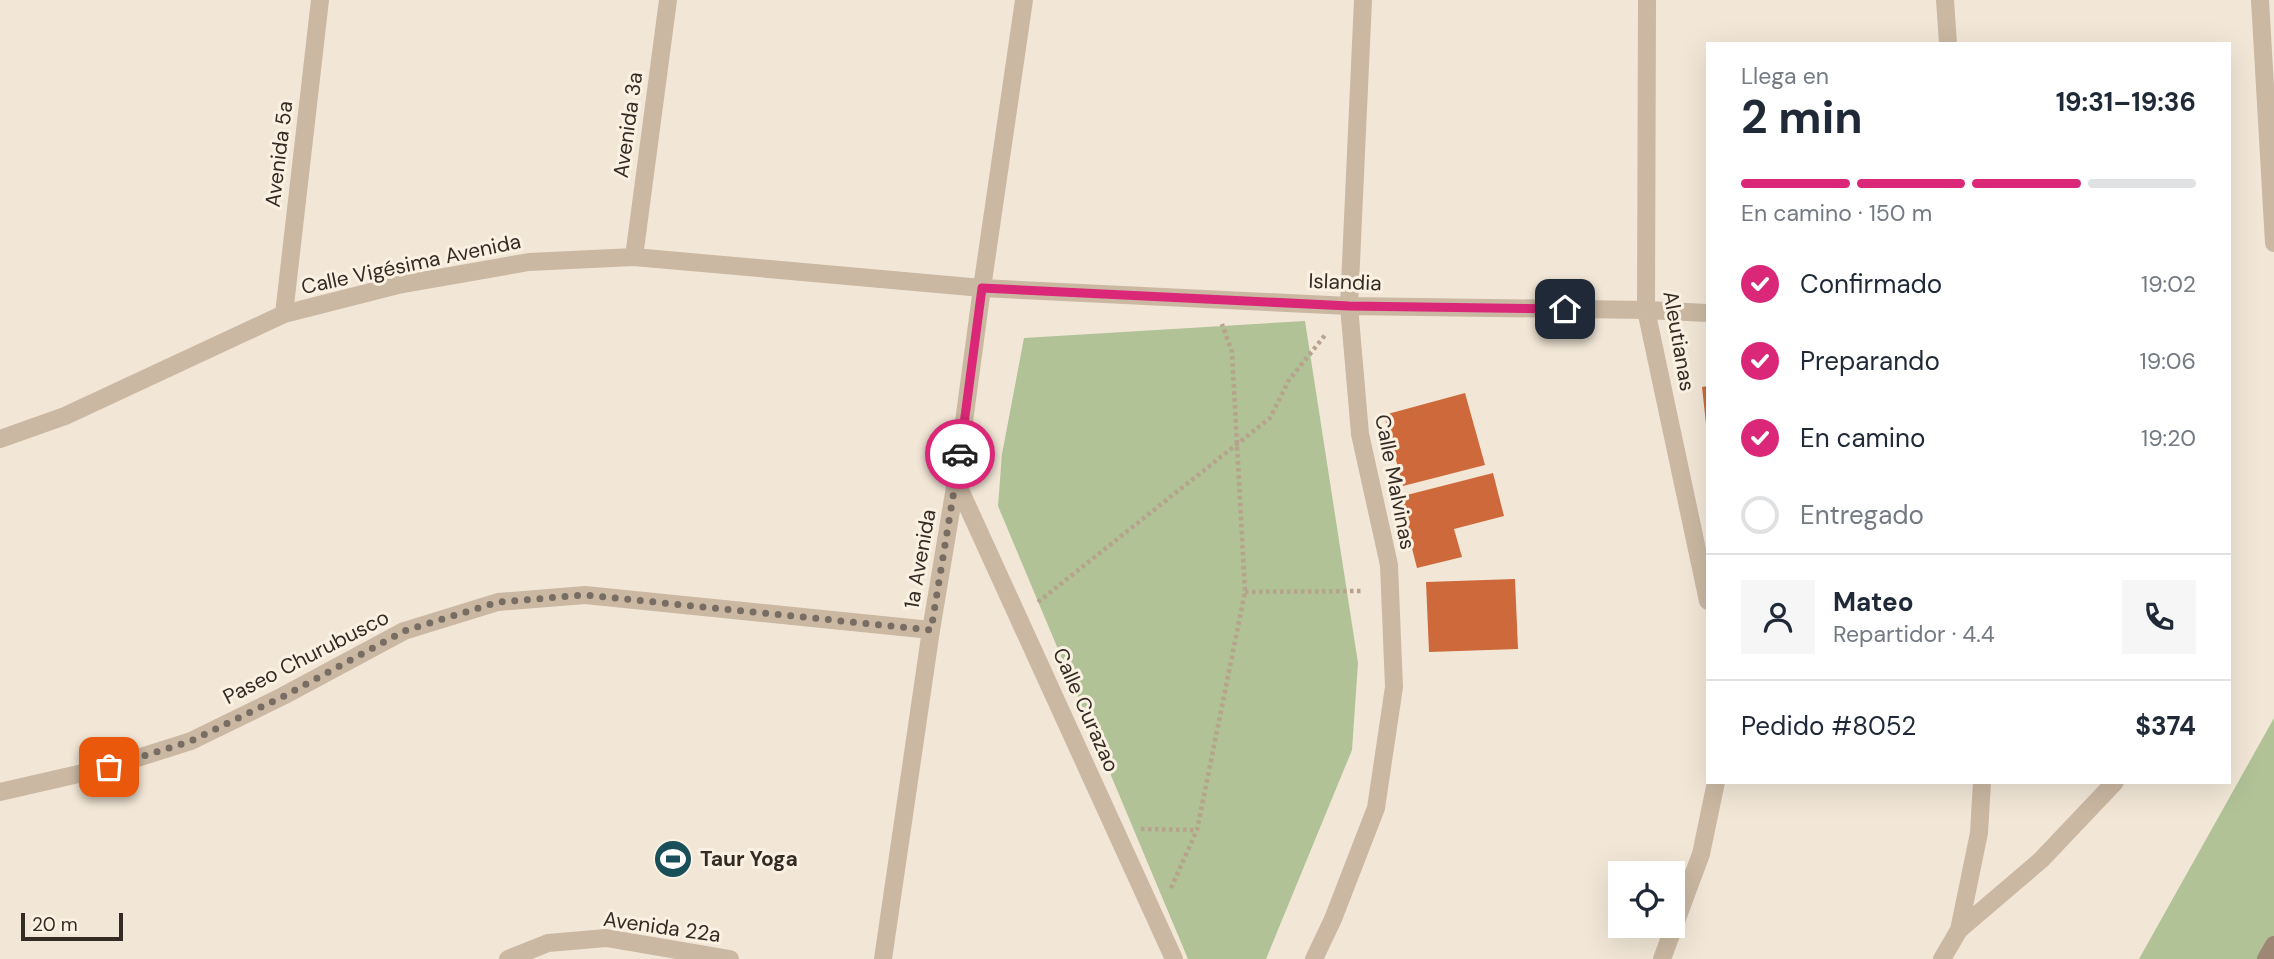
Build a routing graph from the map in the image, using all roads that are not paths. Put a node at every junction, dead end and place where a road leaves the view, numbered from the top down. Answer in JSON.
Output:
{"nodes":[{"id":1,"x":320,"y":0,"type":"edge"},
{"id":2,"x":668,"y":0,"type":"edge"},
{"id":3,"x":1024,"y":0,"type":"edge"},
{"id":4,"x":1363,"y":0,"type":"edge"},
{"id":5,"x":1647,"y":0,"type":"edge"},
{"id":6,"x":1945,"y":0,"type":"edge"},
{"id":7,"x":2260,"y":0,"type":"edge"},
{"id":8,"x":1948,"y":42,"type":"edge"},
{"id":9,"x":2274,"y":243,"type":"edge"},
{"id":10,"x":634,"y":257,"type":"junction"},
{"id":11,"x":982,"y":288,"type":"junction"},
{"id":12,"x":1349,"y":306,"type":"junction"},
{"id":13,"x":1646,"y":310,"type":"junction"},
{"id":14,"x":1706,"y":313,"type":"edge"},
{"id":15,"x":284,"y":314,"type":"junction"},
{"id":16,"x":0,"y":439,"type":"edge"},
{"id":17,"x":956,"y":481,"type":"junction"},
{"id":18,"x":1706,"y":592,"type":"edge"},
{"id":19,"x":931,"y":630,"type":"junction"},
{"id":20,"x":1716,"y":784,"type":"edge"},
{"id":21,"x":1982,"y":784,"type":"edge"},
{"id":22,"x":2113,"y":784,"type":"edge"},
{"id":23,"x":0,"y":792,"type":"edge"},
{"id":24,"x":1959,"y":930,"type":"junction"},
{"id":25,"x":2274,"y":945,"type":"edge"},
{"id":26,"x":508,"y":959,"type":"edge"},
{"id":27,"x":730,"y":959,"type":"edge"},
{"id":28,"x":883,"y":959,"type":"edge"},
{"id":29,"x":1174,"y":959,"type":"edge"},
{"id":30,"x":1314,"y":959,"type":"edge"},
{"id":31,"x":1662,"y":959,"type":"edge"},
{"id":32,"x":1942,"y":959,"type":"edge"},
{"id":33,"x":2266,"y":959,"type":"edge"}],
"edges":[{"from":1,"to":15,"type":"street","name":"Avenida 5a"},
{"from":2,"to":10,"type":"street","name":"Avenida 3a"},
{"from":3,"to":11,"type":"street","name":"1a Avenida"},
{"from":4,"to":12,"type":"street","name":"Calle Malvinas"},
{"from":5,"to":13,"type":"street","name":"Aleutianas"},
{"from":6,"to":8,"type":"street"},
{"from":7,"to":9,"type":"street"},
{"from":10,"to":11,"type":"street","name":"Calle Vigésima Avenida"},
{"from":10,"to":15,"type":"street","name":"Calle Vigésima Avenida"},
{"from":11,"to":12,"type":"street","name":"Islandia"},
{"from":11,"to":17,"type":"street","name":"1a Avenida"},
{"from":12,"to":13,"type":"street","name":"Islandia"},
{"from":12,"to":30,"type":"street","name":"Calle Malvinas"},
{"from":13,"to":14,"type":"street","name":"Islandia"},
{"from":13,"to":18,"type":"street","name":"Aleutianas"},
{"from":15,"to":16,"type":"street","name":"Calle Vigésima Avenida"},
{"from":17,"to":19,"type":"street","name":"1a Avenida"},
{"from":17,"to":29,"type":"street","name":"Calle Curazao"},
{"from":19,"to":23,"type":"street","name":"Paseo Churubusco"},
{"from":19,"to":28,"type":"street","name":"1a Avenida"},
{"from":20,"to":31,"type":"street"},
{"from":21,"to":24,"type":"street"},
{"from":22,"to":24,"type":"street"},
{"from":24,"to":32,"type":"street"},
{"from":25,"to":33,"type":"main road"},
{"from":26,"to":27,"type":"street","name":"Avenida 22a"}]}
